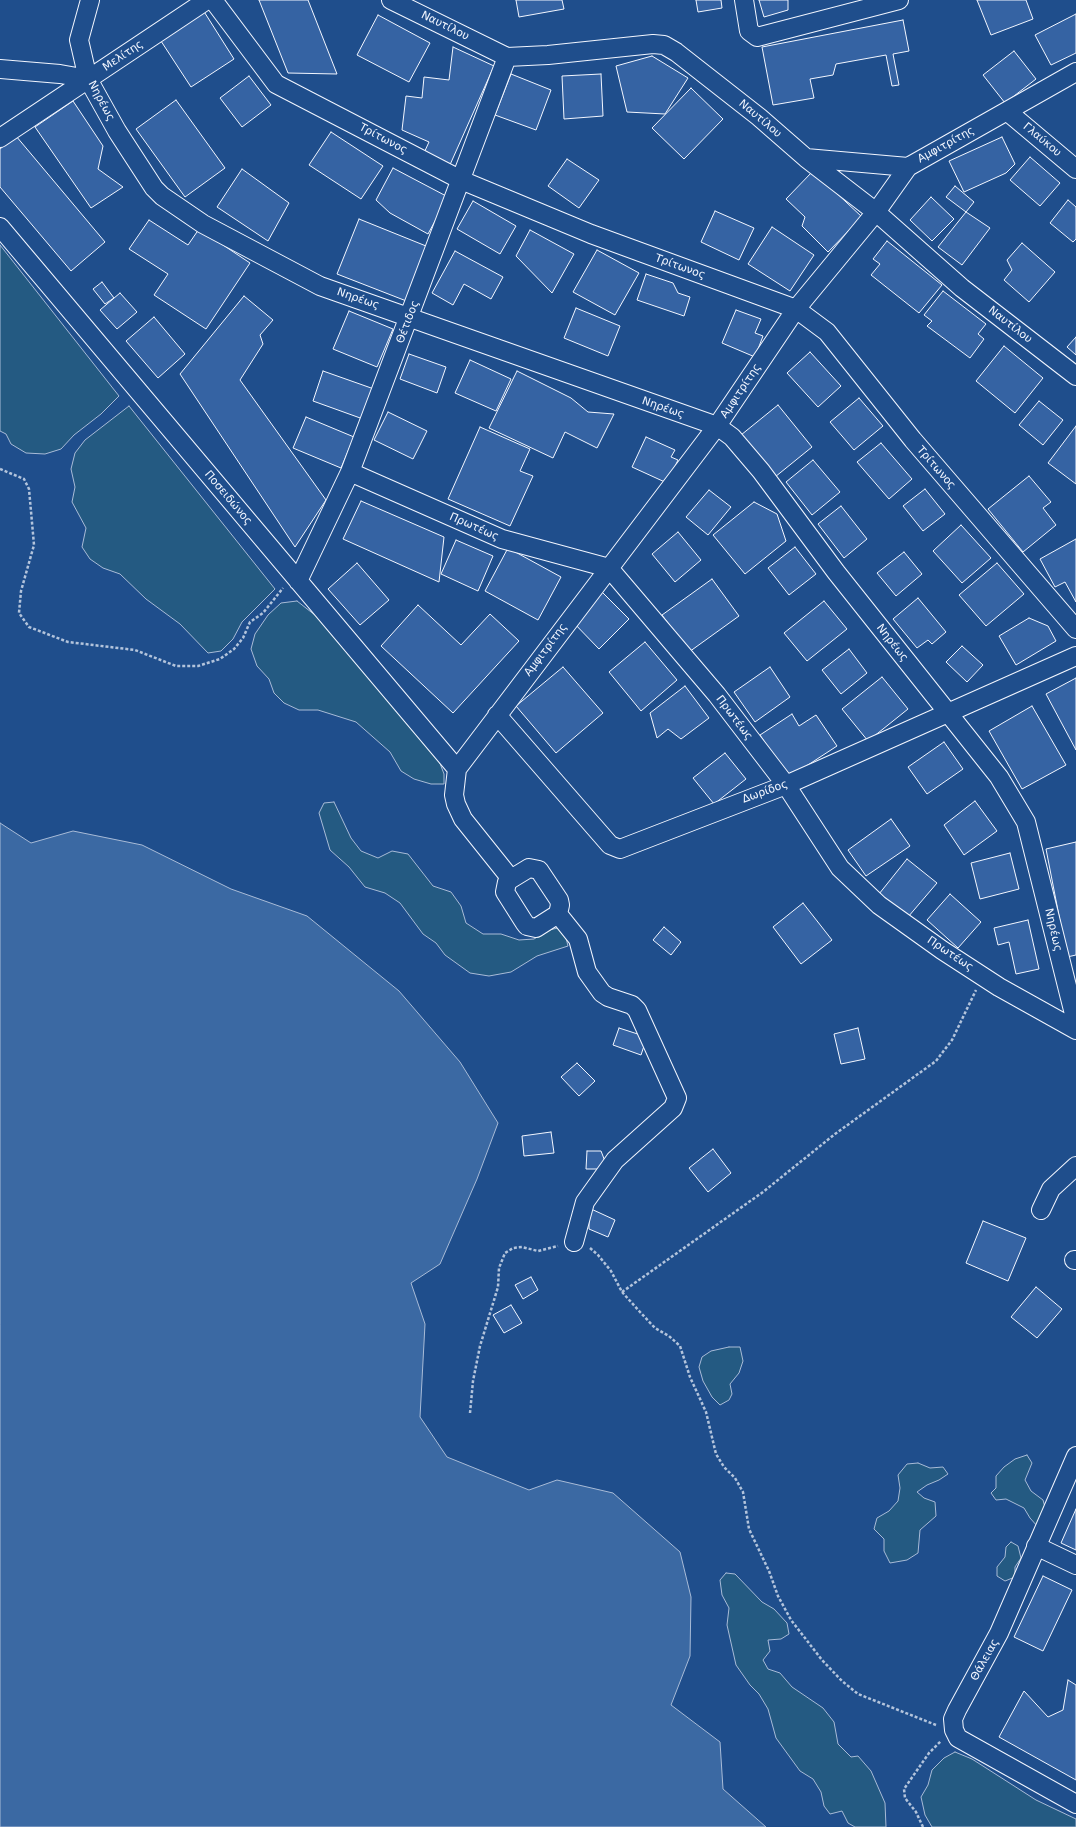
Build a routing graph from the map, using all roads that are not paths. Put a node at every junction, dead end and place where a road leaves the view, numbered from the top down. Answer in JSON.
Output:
{"nodes":[{"id":1,"x":90,"y":0,"type":"edge"},
{"id":2,"x":207,"y":0,"type":"edge"},
{"id":3,"x":213,"y":0,"type":"edge"},
{"id":4,"x":391,"y":0,"type":"edge"},
{"id":5,"x":744,"y":0,"type":"edge"},
{"id":6,"x":899,"y":0,"type":"edge"},
{"id":7,"x":507,"y":57,"type":"junction"},
{"id":8,"x":0,"y":69,"type":"edge"},
{"id":9,"x":1076,"y":72,"type":"edge"},
{"id":10,"x":88,"y":79,"type":"junction"},
{"id":11,"x":1008,"y":112,"type":"junction"},
{"id":12,"x":0,"y":138,"type":"edge"},
{"id":13,"x":806,"y":158,"type":"junction"},
{"id":14,"x":908,"y":167,"type":"junction"},
{"id":15,"x":1076,"y":169,"type":"edge"},
{"id":16,"x":461,"y":180,"type":"junction"},
{"id":17,"x":876,"y":212,"type":"junction"},
{"id":18,"x":0,"y":228,"type":"edge"},
{"id":19,"x":796,"y":309,"type":"junction"},
{"id":20,"x":410,"y":317,"type":"junction"},
{"id":21,"x":1076,"y":376,"type":"edge"},
{"id":22,"x":717,"y":426,"type":"junction"},
{"id":23,"x":350,"y":472,"type":"junction"},
{"id":24,"x":609,"y":568,"type":"junction"},
{"id":25,"x":298,"y":581,"type":"junction"},
{"id":26,"x":1076,"y":629,"type":"edge"},
{"id":27,"x":1076,"y":656,"type":"edge"},
{"id":28,"x":497,"y":715,"type":"junction"},
{"id":29,"x":948,"y":715,"type":"junction"},
{"id":30,"x":457,"y":769,"type":"junction"},
{"id":31,"x":786,"y":785,"type":"junction"},
{"id":32,"x":511,"y":879,"type":"junction"},
{"id":33,"x":558,"y":914,"type":"junction"},
{"id":34,"x":1076,"y":1022,"type":"edge"},
{"id":35,"x":1076,"y":1030,"type":"edge"},
{"id":36,"x":1076,"y":1166,"type":"edge"},
{"id":37,"x":1041,"y":1210,"type":"dead end"},
{"id":38,"x":574,"y":1242,"type":"road end"},
{"id":39,"x":1076,"y":1456,"type":"edge"},
{"id":40,"x":1036,"y":1546,"type":"junction"},
{"id":41,"x":1076,"y":1564,"type":"edge"},
{"id":42,"x":1076,"y":1804,"type":"edge"}],
"edges":[{"from":1,"to":10,"type":"street","name":"Νηρέως"},
{"from":2,"to":10,"type":"street","name":"Μελίτης"},
{"from":3,"to":16,"type":"street","name":"Τρίτωνος"},
{"from":4,"to":7,"type":"street","name":"Ναυτίλου"},
{"from":5,"to":6,"type":"street"},
{"from":7,"to":13,"type":"street","name":"Ναυτίλου"},
{"from":7,"to":16,"type":"street","name":"Θέτιδος"},
{"from":8,"to":10,"type":"street"},
{"from":9,"to":11,"type":"street","name":"Αμφιτρίτης"},
{"from":10,"to":12,"type":"street","name":"Μελίτης"},
{"from":10,"to":20,"type":"street","name":"Νηρέως"},
{"from":11,"to":14,"type":"street","name":"Αμφιτρίτης"},
{"from":11,"to":15,"type":"street","name":"Γλαύκου"},
{"from":13,"to":14,"type":"street"},
{"from":13,"to":17,"type":"street","name":"Ναυτίλου"},
{"from":14,"to":17,"type":"street","name":"Αμφιτρίτης"},
{"from":16,"to":19,"type":"street","name":"Τρίτωνος"},
{"from":16,"to":20,"type":"street","name":"Θέτιδος"},
{"from":17,"to":19,"type":"street","name":"Αμφιτρίτης"},
{"from":17,"to":21,"type":"street","name":"Ναυτίλου"},
{"from":18,"to":25,"type":"street","name":"Ποσειδώνος"},
{"from":19,"to":22,"type":"street","name":"Αμφιτρίτης"},
{"from":19,"to":26,"type":"street","name":"Τρίτωνος"},
{"from":20,"to":22,"type":"street","name":"Νηρέως"},
{"from":20,"to":23,"type":"street","name":"Θέτιδος"},
{"from":22,"to":24,"type":"street","name":"Αμφιτρίτης"},
{"from":22,"to":29,"type":"street","name":"Νηρέως"},
{"from":23,"to":24,"type":"street","name":"Πρωτέως"},
{"from":23,"to":25,"type":"street","name":"Θέτιδος"},
{"from":24,"to":28,"type":"street","name":"Αμφιτρίτης"},
{"from":24,"to":31,"type":"street","name":"Πρωτέως"},
{"from":25,"to":30,"type":"street","name":"Ποσειδώνος"},
{"from":27,"to":29,"type":"street","name":"Δωρίδος"},
{"from":28,"to":30,"type":"street","name":"Αμφιτρίτης"},
{"from":28,"to":31,"type":"street","name":"Δωρίδος"},
{"from":29,"to":31,"type":"street","name":"Δωρίδος"},
{"from":29,"to":34,"type":"street","name":"Νηρέως"},
{"from":30,"to":32,"type":"street"},
{"from":31,"to":35,"type":"street","name":"Πρωτέως"},
{"from":32,"to":33,"type":"street"},
{"from":32,"to":33,"type":"street"},
{"from":33,"to":38,"type":"street"},
{"from":36,"to":37,"type":"street"},
{"from":39,"to":40,"type":"street","name":"Θάλειας"},
{"from":40,"to":41,"type":"street"},
{"from":40,"to":42,"type":"street","name":"Θάλειας"}]}
